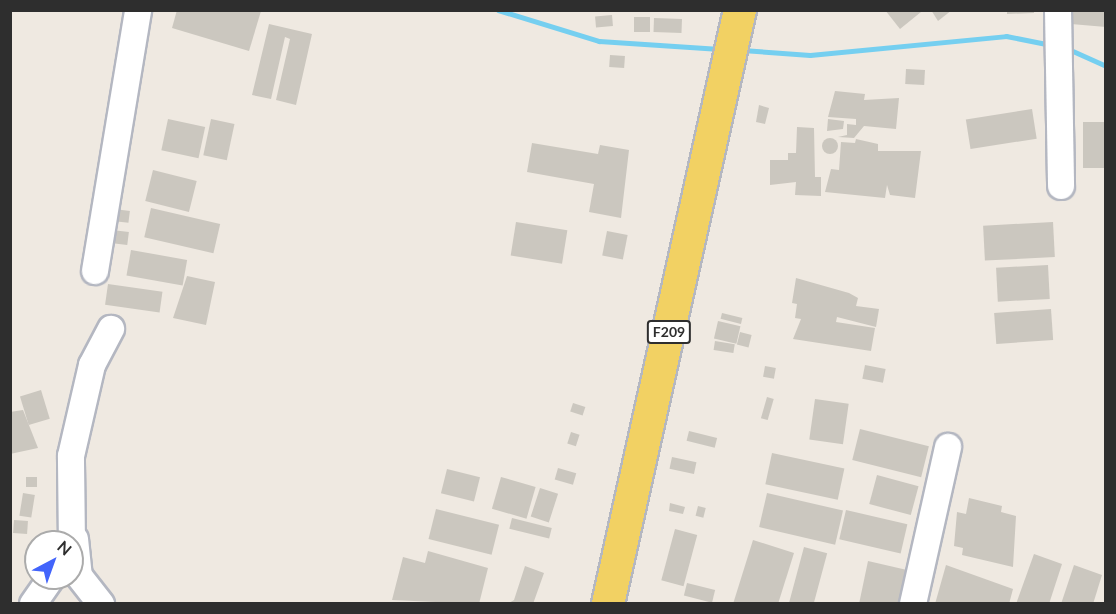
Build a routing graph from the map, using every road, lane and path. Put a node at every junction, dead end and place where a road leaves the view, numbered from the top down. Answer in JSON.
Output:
{"nodes":[{"id":1,"x":138,"y":10,"type":"edge"},
{"id":2,"x":1059,"y":15,"type":"edge"},
{"id":3,"x":738,"y":20,"type":"edge"},
{"id":4,"x":1061,"y":186,"type":"dead end"},
{"id":5,"x":95,"y":271,"type":"dead end"},
{"id":6,"x":111,"y":329,"type":"dead end"},
{"id":7,"x":948,"y":447,"type":"dead end"},
{"id":8,"x":74,"y":530,"type":"edge"},
{"id":9,"x":84,"y":582,"type":"edge"},
{"id":10,"x":42,"y":590,"type":"edge"},
{"id":11,"x":33,"y":603,"type":"edge"},
{"id":12,"x":101,"y":603,"type":"edge"},
{"id":13,"x":608,"y":603,"type":"edge"},
{"id":14,"x":913,"y":603,"type":"edge"}],
"edges":[{"from":1,"to":5,"type":"street"},
{"from":2,"to":4,"type":"street"},
{"from":3,"to":13,"type":"main road","number":"F209"},
{"from":6,"to":8,"type":"street"},
{"from":7,"to":14,"type":"street"},
{"from":9,"to":12,"type":"street"},
{"from":10,"to":11,"type":"street"}]}
